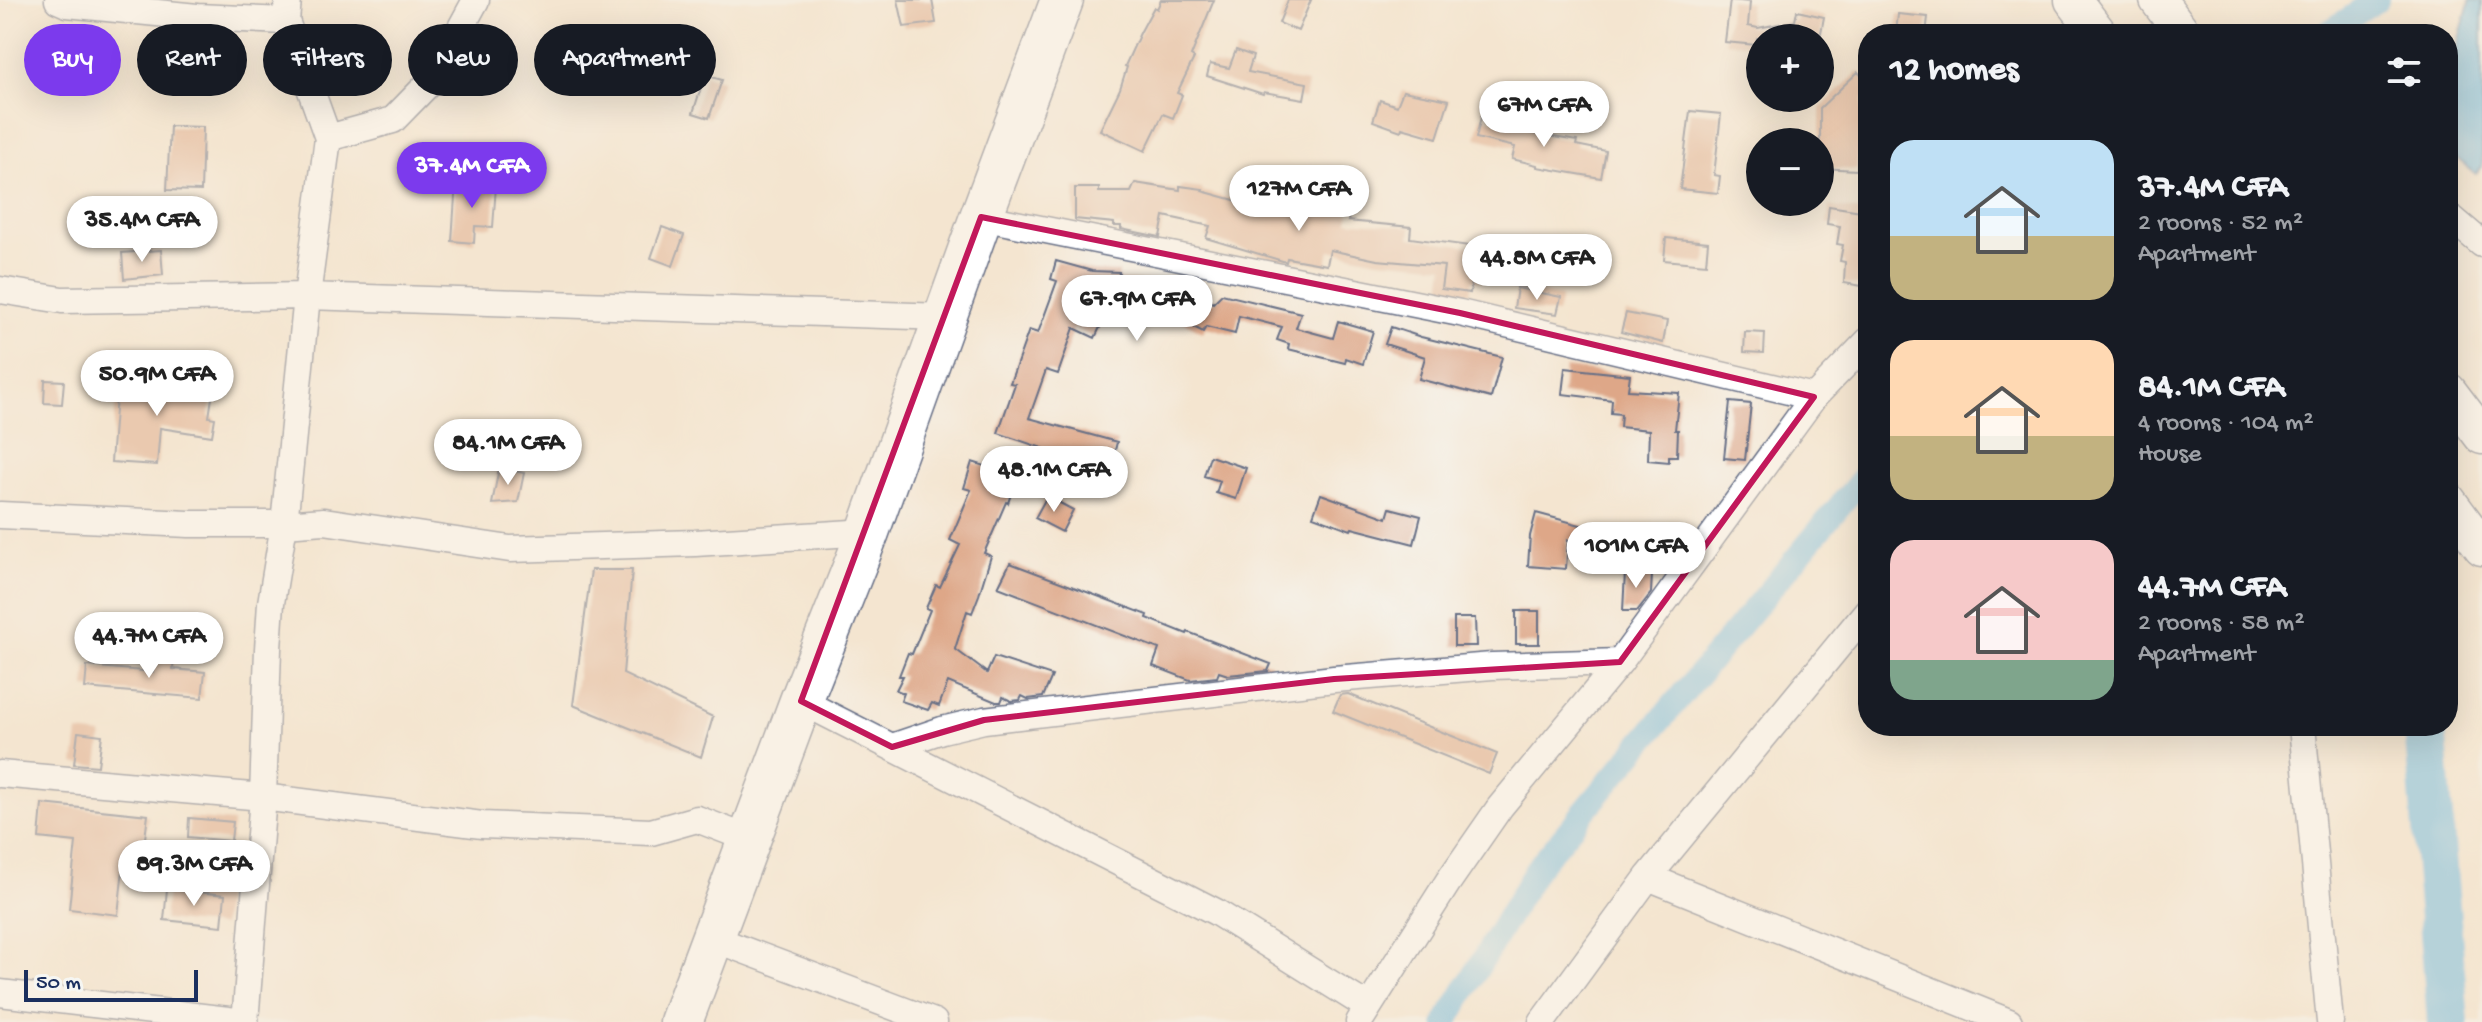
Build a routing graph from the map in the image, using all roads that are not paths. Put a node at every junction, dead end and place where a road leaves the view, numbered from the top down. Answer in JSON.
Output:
{"nodes":[{"id":1,"x":58,"y":0,"type":"edge"},
{"id":2,"x":476,"y":0,"type":"edge"},
{"id":3,"x":1062,"y":0,"type":"edge"},
{"id":4,"x":2073,"y":0,"type":"edge"},
{"id":5,"x":2158,"y":0,"type":"edge"},
{"id":6,"x":287,"y":10,"type":"edge"},
{"id":7,"x":2091,"y":24,"type":"edge"},
{"id":8,"x":2176,"y":24,"type":"edge"},
{"id":9,"x":328,"y":138,"type":"junction"},
{"id":10,"x":981,"y":217,"type":"junction"},
{"id":11,"x":2458,"y":224,"type":"edge"},
{"id":12,"x":2482,"y":244,"type":"edge"},
{"id":13,"x":0,"y":290,"type":"edge"},
{"id":14,"x":307,"y":296,"type":"junction"},
{"id":15,"x":945,"y":317,"type":"junction"},
{"id":16,"x":1858,"y":351,"type":"edge"},
{"id":17,"x":1814,"y":397,"type":"junction"},
{"id":18,"x":2458,"y":404,"type":"edge"},
{"id":19,"x":2482,"y":436,"type":"edge"},
{"id":20,"x":0,"y":515,"type":"edge"},
{"id":21,"x":2458,"y":515,"type":"edge"},
{"id":22,"x":284,"y":524,"type":"junction"},
{"id":23,"x":868,"y":532,"type":"junction"},
{"id":24,"x":2482,"y":547,"type":"edge"},
{"id":25,"x":1858,"y":636,"type":"edge"},
{"id":26,"x":1620,"y":662,"type":"junction"},
{"id":27,"x":801,"y":701,"type":"junction"},
{"id":28,"x":2303,"y":736,"type":"edge"},
{"id":29,"x":892,"y":747,"type":"junction"},
{"id":30,"x":0,"y":774,"type":"edge"},
{"id":31,"x":263,"y":797,"type":"junction"},
{"id":32,"x":749,"y":839,"type":"junction"},
{"id":33,"x":1648,"y":877,"type":"junction"},
{"id":34,"x":712,"y":938,"type":"junction"},
{"id":35,"x":0,"y":993,"type":"edge"},
{"id":36,"x":1364,"y":1014,"type":"edge"},
{"id":37,"x":245,"y":1022,"type":"edge"},
{"id":38,"x":681,"y":1022,"type":"edge"},
{"id":39,"x":934,"y":1022,"type":"edge"},
{"id":40,"x":1542,"y":1022,"type":"edge"},
{"id":41,"x":2009,"y":1022,"type":"edge"},
{"id":42,"x":2330,"y":1022,"type":"edge"}],
"edges":[{"from":1,"to":6,"type":"street"},
{"from":2,"to":9,"type":"street"},
{"from":3,"to":10,"type":"highway"},
{"from":4,"to":7,"type":"main road"},
{"from":5,"to":8,"type":"main road"},
{"from":6,"to":9,"type":"street"},
{"from":9,"to":14,"type":"street"},
{"from":10,"to":15,"type":"highway"},
{"from":10,"to":17,"type":"street"},
{"from":11,"to":12,"type":"street"},
{"from":13,"to":14,"type":"street"},
{"from":14,"to":15,"type":"street"},
{"from":14,"to":22,"type":"street"},
{"from":15,"to":23,"type":"highway"},
{"from":16,"to":17,"type":"street"},
{"from":17,"to":26,"type":"street"},
{"from":18,"to":19,"type":"main road"},
{"from":20,"to":22,"type":"street"},
{"from":21,"to":24,"type":"main road"},
{"from":22,"to":23,"type":"street"},
{"from":22,"to":31,"type":"street"},
{"from":23,"to":27,"type":"highway"},
{"from":25,"to":33,"type":"street"},
{"from":26,"to":29,"type":"street"},
{"from":26,"to":36,"type":"street"},
{"from":27,"to":29,"type":"street"},
{"from":27,"to":32,"type":"highway"},
{"from":28,"to":42,"type":"street"},
{"from":29,"to":36,"type":"street"},
{"from":30,"to":31,"type":"street"},
{"from":31,"to":32,"type":"street"},
{"from":31,"to":37,"type":"street"},
{"from":32,"to":34,"type":"highway"},
{"from":33,"to":40,"type":"street"},
{"from":33,"to":41,"type":"street"},
{"from":34,"to":38,"type":"highway"},
{"from":34,"to":39,"type":"street"},
{"from":35,"to":37,"type":"street"}]}
